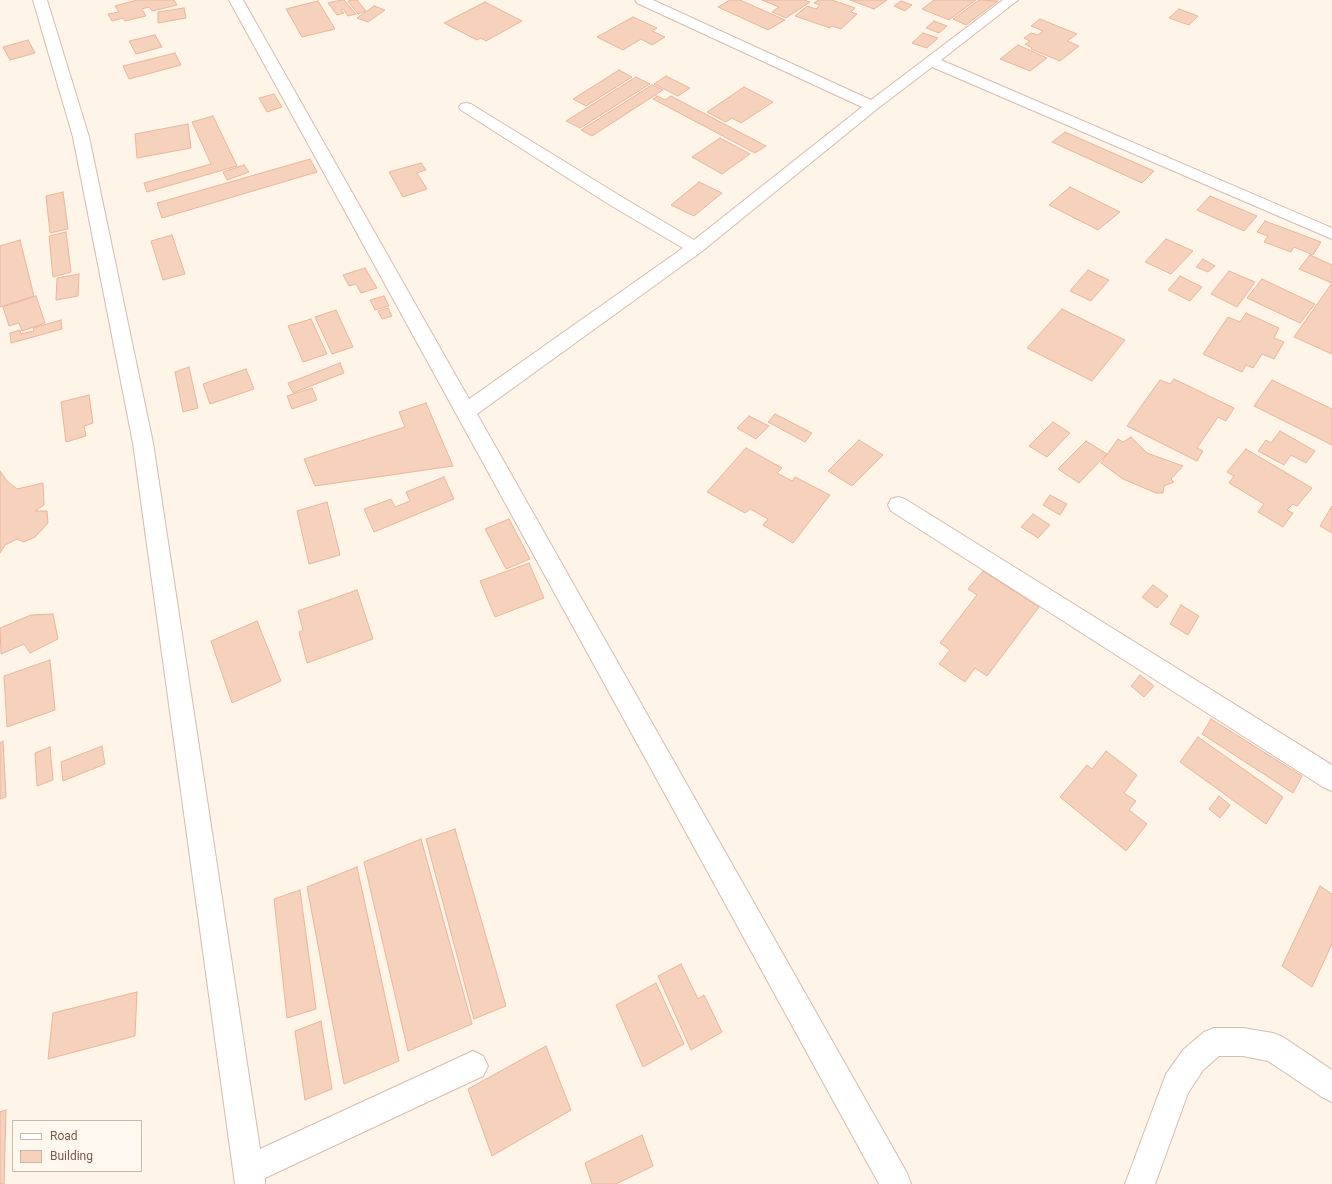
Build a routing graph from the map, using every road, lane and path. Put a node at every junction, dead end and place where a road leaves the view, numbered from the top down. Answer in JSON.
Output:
{"nodes":[{"id":1,"x":40,"y":0,"type":"edge"},
{"id":2,"x":236,"y":0,"type":"edge"},
{"id":3,"x":642,"y":0,"type":"edge"},
{"id":4,"x":1011,"y":0,"type":"edge"},
{"id":5,"x":930,"y":61,"type":"junction"},
{"id":6,"x":872,"y":106,"type":"junction"},
{"id":7,"x":466,"y":107,"type":"dead end"},
{"id":8,"x":1332,"y":234,"type":"edge"},
{"id":9,"x":695,"y":248,"type":"junction"},
{"id":10,"x":465,"y":412,"type":"junction"},
{"id":11,"x":898,"y":504,"type":"dead end"},
{"id":12,"x":1332,"y":779,"type":"edge"},
{"id":13,"x":473,"y":1066,"type":"dead end"},
{"id":14,"x":1332,"y":1088,"type":"edge"},
{"id":15,"x":249,"y":1177,"type":"edge"},
{"id":16,"x":896,"y":1184,"type":"edge"},
{"id":17,"x":1140,"y":1184,"type":"edge"}],
"edges":[{"from":1,"to":15,"type":"street"},
{"from":2,"to":10,"type":"street"},
{"from":3,"to":6,"type":"street"},
{"from":4,"to":5,"type":"street"},
{"from":5,"to":6,"type":"street"},
{"from":5,"to":8,"type":"street"},
{"from":6,"to":9,"type":"street"},
{"from":7,"to":9,"type":"street"},
{"from":9,"to":10,"type":"street"},
{"from":10,"to":16,"type":"street"},
{"from":11,"to":12,"type":"street"},
{"from":13,"to":15,"type":"street"},
{"from":14,"to":17,"type":"street"}]}
